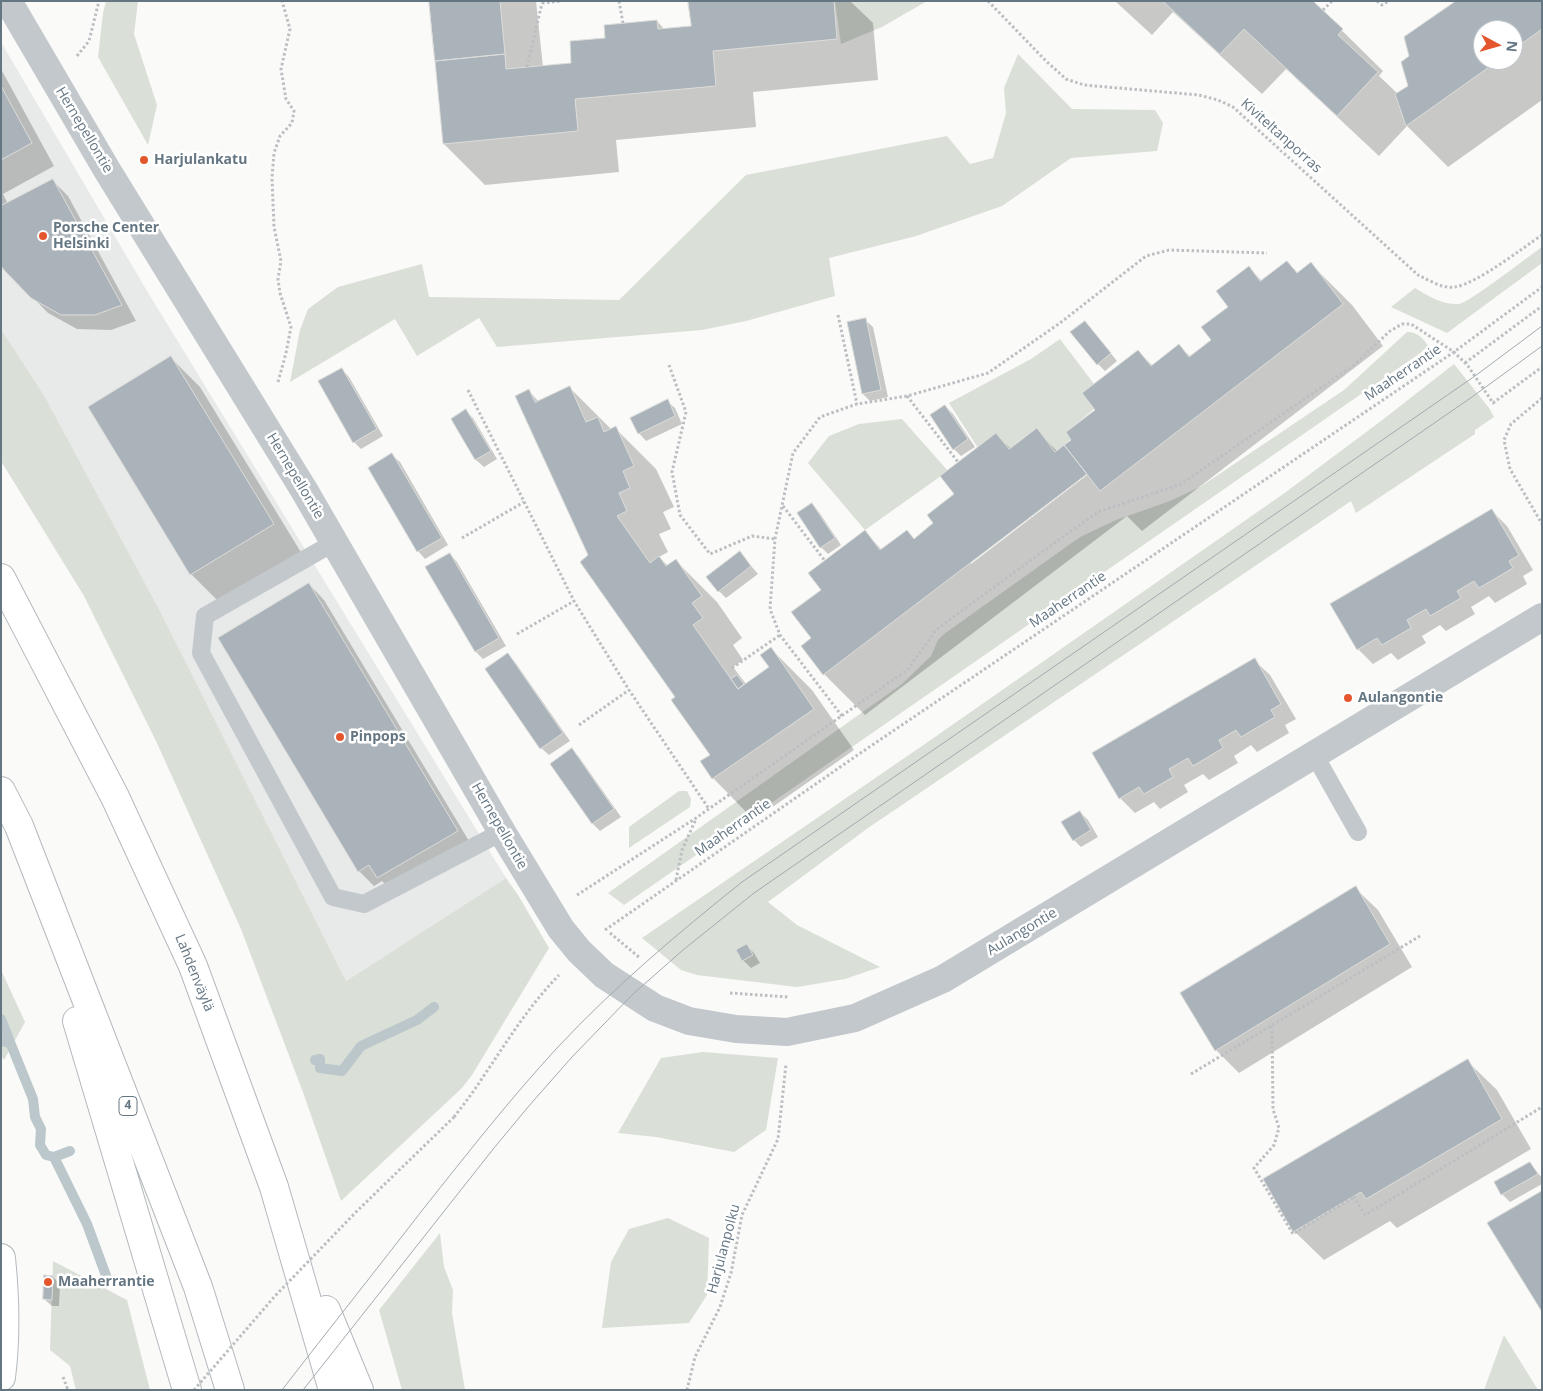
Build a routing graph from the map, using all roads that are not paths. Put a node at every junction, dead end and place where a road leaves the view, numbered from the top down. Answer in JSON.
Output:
{"nodes":[{"id":1,"x":11,"y":2,"type":"edge"},
{"id":2,"x":334,"y":542,"type":"junction"},
{"id":3,"x":1,"y":578,"type":"edge"},
{"id":4,"x":1542,"y":617,"type":"edge"},
{"id":5,"x":1314,"y":754,"type":"junction"},
{"id":6,"x":1,"y":791,"type":"edge"},
{"id":7,"x":19,"y":826,"type":"junction"},
{"id":8,"x":502,"y":832,"type":"junction"},
{"id":9,"x":1358,"y":832,"type":"dead end"},
{"id":10,"x":579,"y":952,"type":"joint"},
{"id":11,"x":274,"y":1187,"type":"junction"},
{"id":12,"x":1,"y":1258,"type":"edge"},
{"id":13,"x":1,"y":1377,"type":"edge"},
{"id":14,"x":187,"y":1390,"type":"edge"},
{"id":15,"x":230,"y":1390,"type":"edge"},
{"id":16,"x":333,"y":1390,"type":"edge"},
{"id":17,"x":359,"y":1390,"type":"edge"}],
"edges":[{"from":1,"to":2,"type":"street","name":"Hernepellontie"},
{"from":2,"to":8,"type":"street","name":"Hernepellontie"},
{"from":2,"to":8,"type":"lane"},
{"from":3,"to":11,"type":"main road","name":"Lahdenväylä"},
{"from":4,"to":5,"type":"street","name":"Aulangontie"},
{"from":5,"to":9,"type":"lane"},
{"from":5,"to":10,"type":"street","name":"Aulangontie"},
{"from":6,"to":7,"type":"main road","number":"4"},
{"from":7,"to":14,"type":"main road"},
{"from":7,"to":15,"type":"main road","number":"4"},
{"from":8,"to":10,"type":"street","name":"Hernepellontie"},
{"from":11,"to":16,"type":"main road","name":"Lahdenväylä"},
{"from":11,"to":17,"type":"main road"},
{"from":12,"to":13,"type":"main road"}]}
